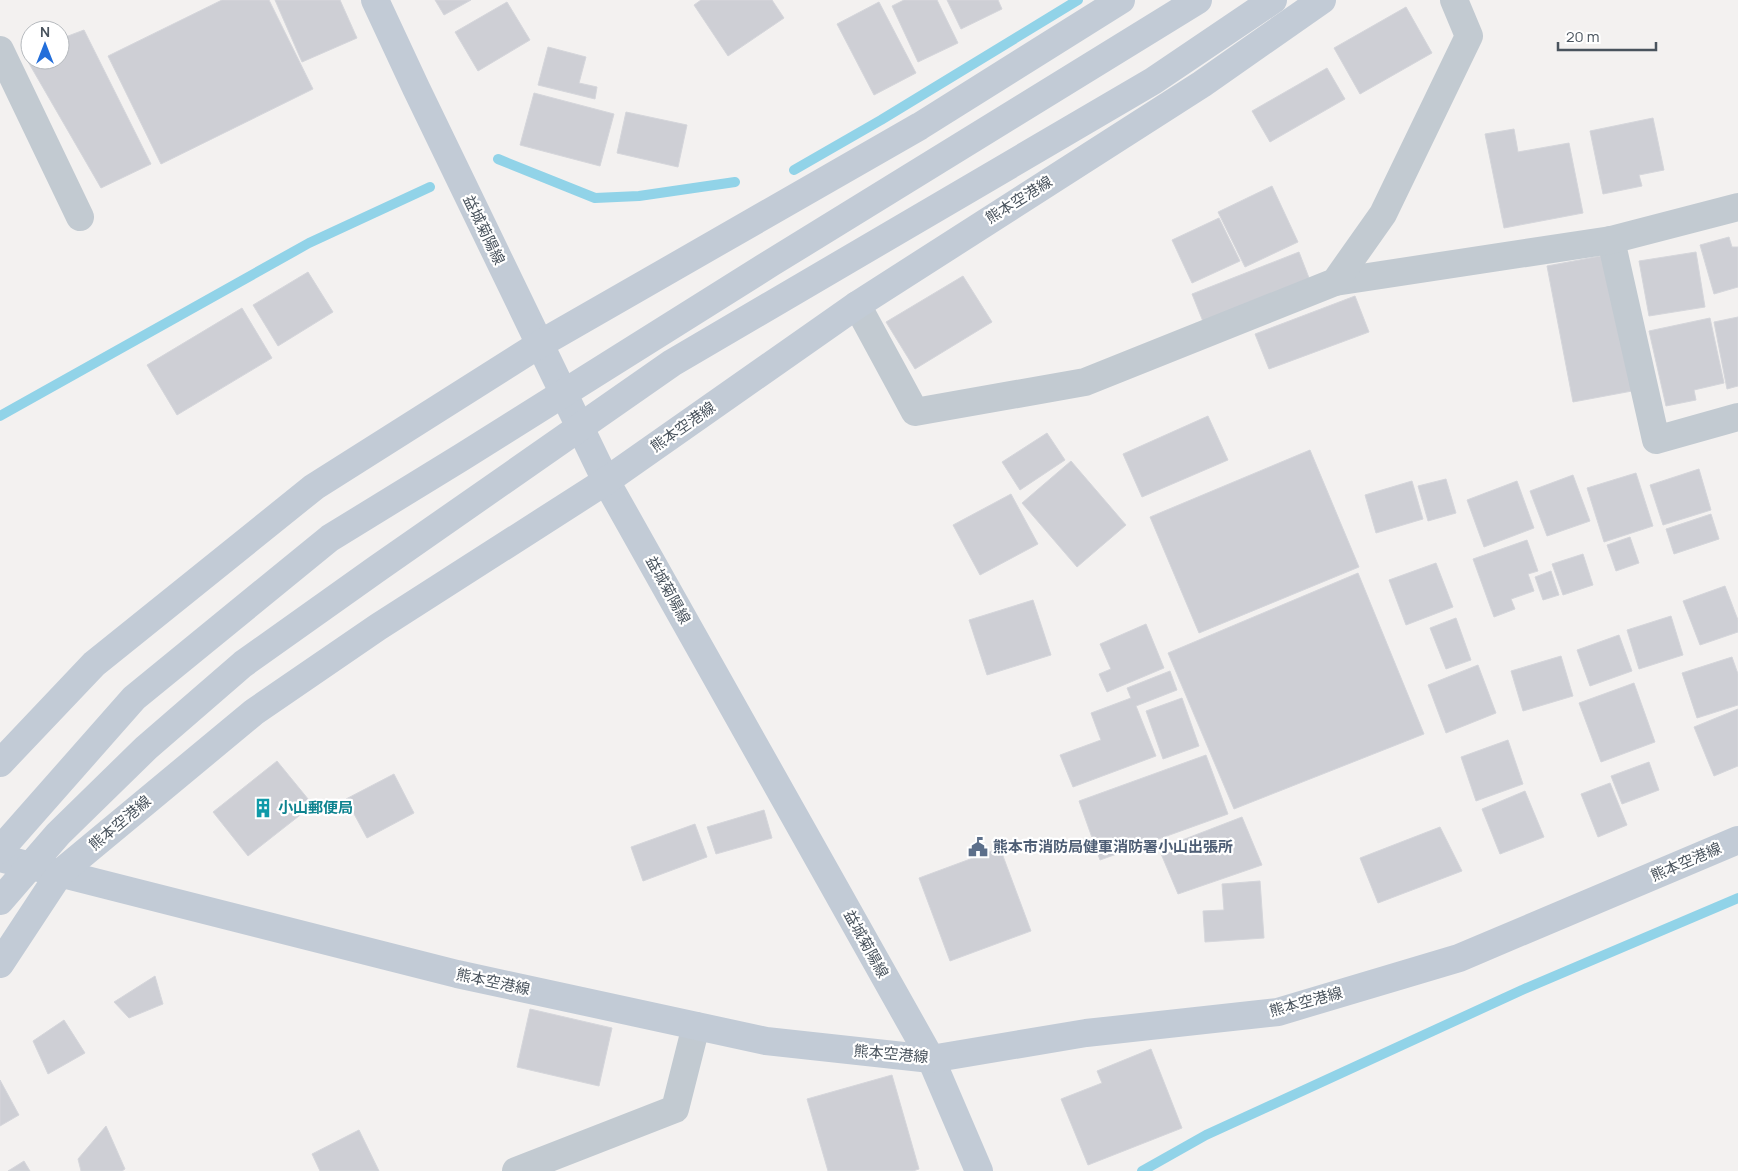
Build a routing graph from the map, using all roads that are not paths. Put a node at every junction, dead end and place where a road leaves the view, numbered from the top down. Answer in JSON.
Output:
{"nodes":[{"id":1,"x":375,"y":0,"type":"edge"},
{"id":2,"x":1121,"y":0,"type":"edge"},
{"id":3,"x":1198,"y":0,"type":"edge"},
{"id":4,"x":1273,"y":0,"type":"edge"},
{"id":5,"x":1322,"y":0,"type":"edge"},
{"id":6,"x":1454,"y":0,"type":"edge"},
{"id":7,"x":0,"y":50,"type":"edge"},
{"id":8,"x":1738,"y":207,"type":"edge"},
{"id":9,"x":80,"y":217,"type":"dead end"},
{"id":10,"x":1611,"y":240,"type":"junction"},
{"id":11,"x":1334,"y":282,"type":"junction"},
{"id":12,"x":857,"y":305,"type":"junction"},
{"id":13,"x":540,"y":344,"type":"junction"},
{"id":14,"x":1738,"y":418,"type":"edge"},
{"id":15,"x":606,"y":481,"type":"junction"},
{"id":16,"x":2,"y":756,"type":"edge"},
{"id":17,"x":1738,"y":840,"type":"edge"},
{"id":18,"x":0,"y":850,"type":"edge"},
{"id":19,"x":0,"y":858,"type":"edge"},
{"id":20,"x":60,"y":874,"type":"junction"},
{"id":21,"x":0,"y":901,"type":"edge"},
{"id":22,"x":0,"y":964,"type":"edge"},
{"id":23,"x":696,"y":1026,"type":"junction"},
{"id":24,"x":931,"y":1059,"type":"junction"},
{"id":25,"x":516,"y":1171,"type":"edge"},
{"id":26,"x":979,"y":1171,"type":"edge"}],
"edges":[{"from":1,"to":13,"type":"main road","name":"益城菊陽線"},
{"from":2,"to":13,"type":"main road"},
{"from":3,"to":18,"type":"main road","bridge":true},
{"from":4,"to":21,"type":"main road","bridge":true},
{"from":5,"to":12,"type":"main road","name":"熊本空港線"},
{"from":6,"to":11,"type":"street"},
{"from":7,"to":9,"type":"street"},
{"from":8,"to":10,"type":"street"},
{"from":10,"to":11,"type":"street"},
{"from":10,"to":14,"type":"street"},
{"from":11,"to":12,"type":"street"},
{"from":12,"to":15,"type":"main road","name":"熊本空港線"},
{"from":13,"to":15,"type":"main road","name":"益城菊陽線"},
{"from":13,"to":16,"type":"main road"},
{"from":15,"to":20,"type":"main road","name":"熊本空港線"},
{"from":15,"to":24,"type":"main road","name":"益城菊陽線"},
{"from":17,"to":24,"type":"main road","name":"熊本空港線"},
{"from":19,"to":20,"type":"main road","name":"熊本空港線"},
{"from":20,"to":22,"type":"main road","name":"熊本空港線"},
{"from":20,"to":23,"type":"main road","name":"熊本空港線"},
{"from":23,"to":24,"type":"main road","name":"熊本空港線"},
{"from":23,"to":25,"type":"street"},
{"from":24,"to":26,"type":"main road","name":"益城菊陽線"}]}
